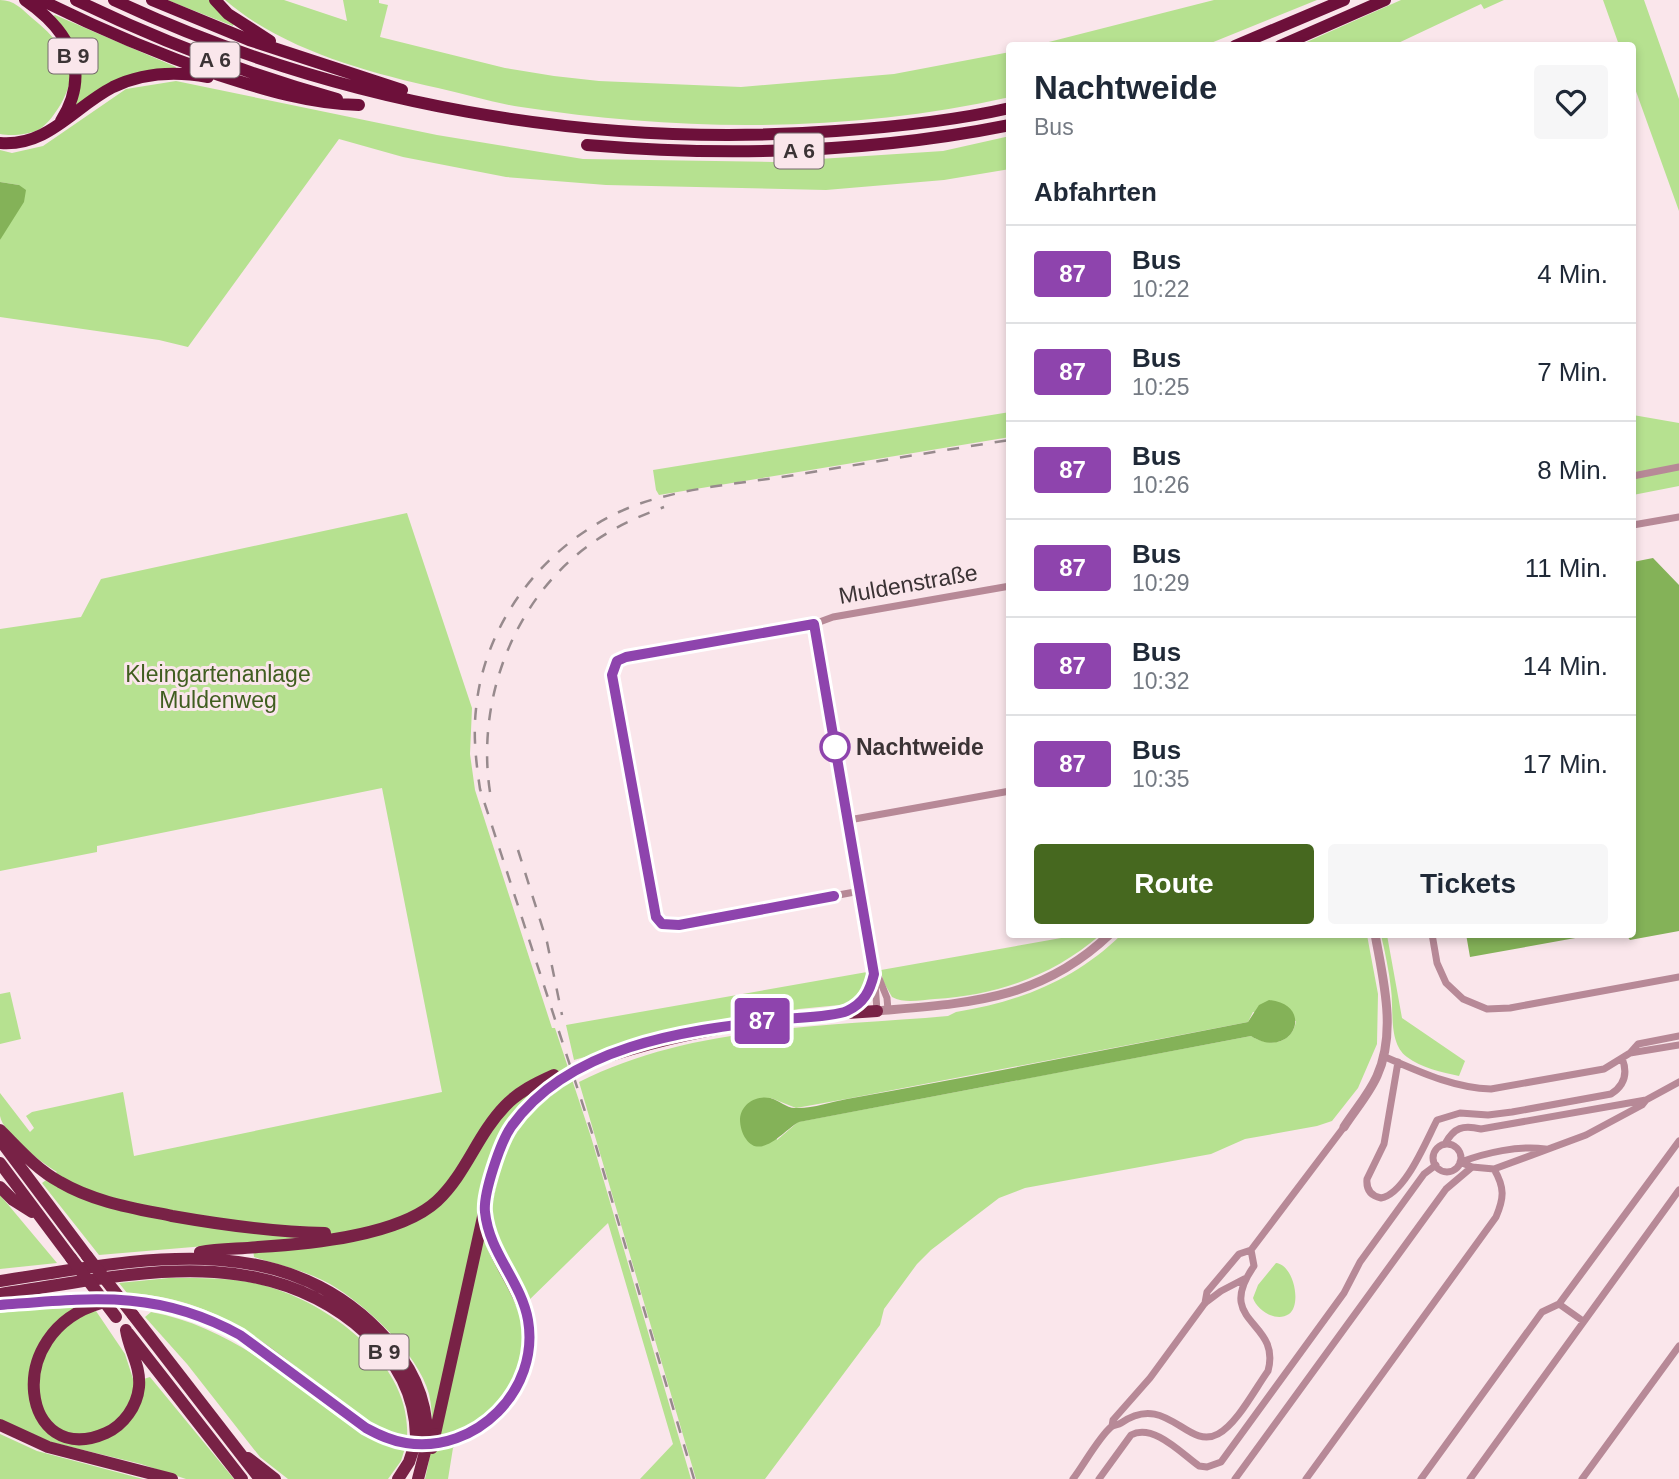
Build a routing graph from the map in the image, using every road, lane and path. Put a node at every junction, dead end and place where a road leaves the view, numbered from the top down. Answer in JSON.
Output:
{"nodes":[{"id":1,"x":25,"y":0,"type":"edge"},
{"id":2,"x":41,"y":0,"type":"edge"},
{"id":3,"x":76,"y":0,"type":"edge"},
{"id":4,"x":114,"y":0,"type":"edge"},
{"id":5,"x":152,"y":0,"type":"edge"},
{"id":6,"x":215,"y":0,"type":"edge"},
{"id":7,"x":1344,"y":0,"type":"edge"},
{"id":8,"x":1385,"y":0,"type":"edge"},
{"id":9,"x":1244,"y":42,"type":"edge"},
{"id":10,"x":1289,"y":42,"type":"edge"},
{"id":11,"x":295,"y":55,"type":"junction"},
{"id":12,"x":239,"y":82,"type":"junction"},
{"id":13,"x":441,"y":107,"type":"junction"},
{"id":14,"x":1006,"y":109,"type":"edge"},
{"id":15,"x":58,"y":125,"type":"junction"},
{"id":16,"x":1006,"y":126,"type":"edge"},
{"id":17,"x":0,"y":143,"type":"edge"},
{"id":18,"x":587,"y":145,"type":"dead end"},
{"id":19,"x":1679,"y":467,"type":"edge"},
{"id":20,"x":1636,"y":475,"type":"edge"},
{"id":21,"x":1679,"y":517,"type":"edge"},
{"id":22,"x":1636,"y":524,"type":"edge"},
{"id":23,"x":1006,"y":587,"type":"edge"},
{"id":24,"x":814,"y":624,"type":"junction"},
{"id":25,"x":1006,"y":792,"type":"edge"},
{"id":26,"x":849,"y":820,"type":"junction"},
{"id":27,"x":860,"y":891,"type":"junction"},
{"id":28,"x":1105,"y":938,"type":"edge"},
{"id":29,"x":1376,"y":938,"type":"edge"},
{"id":30,"x":1433,"y":938,"type":"edge"},
{"id":31,"x":874,"y":971,"type":"junction"},
{"id":32,"x":1679,"y":977,"type":"edge"},
{"id":33,"x":882,"y":1010,"type":"junction"},
{"id":34,"x":845,"y":1013,"type":"junction"},
{"id":35,"x":1679,"y":1036,"type":"edge"},
{"id":36,"x":1679,"y":1045,"type":"edge"},
{"id":37,"x":1630,"y":1053,"type":"junction"},
{"id":38,"x":1383,"y":1056,"type":"junction"},
{"id":39,"x":1622,"y":1059,"type":"junction"},
{"id":40,"x":1398,"y":1062,"type":"junction"},
{"id":41,"x":555,"y":1079,"type":"junction"},
{"id":42,"x":1679,"y":1082,"type":"edge"},
{"id":43,"x":1646,"y":1100,"type":"junction"},
{"id":44,"x":1344,"y":1127,"type":"joint"},
{"id":45,"x":0,"y":1130,"type":"edge"},
{"id":46,"x":0,"y":1140,"type":"edge"},
{"id":47,"x":1679,"y":1141,"type":"edge"},
{"id":48,"x":1446,"y":1144,"type":"junction"},
{"id":49,"x":1545,"y":1149,"type":"junction"},
{"id":50,"x":1460,"y":1162,"type":"junction"},
{"id":51,"x":0,"y":1163,"type":"edge"},
{"id":52,"x":1436,"y":1166,"type":"junction"},
{"id":53,"x":1472,"y":1167,"type":"junction"},
{"id":54,"x":1494,"y":1169,"type":"junction"},
{"id":55,"x":1445,"y":1171,"type":"junction"},
{"id":56,"x":0,"y":1187,"type":"edge"},
{"id":57,"x":1446,"y":1189,"type":"junction"},
{"id":58,"x":1679,"y":1191,"type":"edge"},
{"id":59,"x":484,"y":1209,"type":"junction"},
{"id":60,"x":38,"y":1216,"type":"junction"},
{"id":61,"x":360,"y":1234,"type":"junction"},
{"id":62,"x":1251,"y":1250,"type":"junction"},
{"id":63,"x":165,"y":1259,"type":"junction"},
{"id":64,"x":1245,"y":1279,"type":"junction"},
{"id":65,"x":1,"y":1280,"type":"edge"},
{"id":66,"x":0,"y":1294,"type":"edge"},
{"id":67,"x":124,"y":1299,"type":"junction"},
{"id":68,"x":1205,"y":1303,"type":"junction"},
{"id":69,"x":1559,"y":1304,"type":"junction"},
{"id":70,"x":0,"y":1306,"type":"edge"},
{"id":71,"x":1583,"y":1321,"type":"junction"},
{"id":72,"x":126,"y":1330,"type":"junction"},
{"id":73,"x":1679,"y":1346,"type":"edge"},
{"id":74,"x":30,"y":1347,"type":"dead end"},
{"id":75,"x":21,"y":1388,"type":"dead end"},
{"id":76,"x":0,"y":1425,"type":"edge"},
{"id":77,"x":1112,"y":1426,"type":"junction"},
{"id":78,"x":425,"y":1442,"type":"junction"},
{"id":79,"x":239,"y":1452,"type":"junction"},
{"id":80,"x":419,"y":1477,"type":"edge"},
{"id":81,"x":172,"y":1479,"type":"edge"},
{"id":82,"x":242,"y":1479,"type":"edge"},
{"id":83,"x":260,"y":1479,"type":"edge"},
{"id":84,"x":275,"y":1479,"type":"edge"},
{"id":85,"x":398,"y":1479,"type":"edge"},
{"id":86,"x":1073,"y":1479,"type":"edge"},
{"id":87,"x":1099,"y":1479,"type":"edge"},
{"id":88,"x":1234,"y":1479,"type":"edge"},
{"id":89,"x":1306,"y":1479,"type":"edge"},
{"id":90,"x":1421,"y":1479,"type":"edge"},
{"id":91,"x":1470,"y":1479,"type":"edge"},
{"id":92,"x":1582,"y":1479,"type":"edge"}],
"edges":[{"from":1,"to":15,"type":"highway","number":"B 9"},
{"from":2,"to":12,"type":"highway"},
{"from":3,"to":12,"type":"highway","number":"A 6"},
{"from":4,"to":13,"type":"highway","number":"A 6"},
{"from":5,"to":11,"type":"highway"},
{"from":6,"to":11,"type":"highway"},
{"from":7,"to":9,"type":"highway"},
{"from":8,"to":10,"type":"highway"},
{"from":11,"to":13,"type":"highway"},
{"from":12,"to":15,"type":"highway","number":"A 6"},
{"from":13,"to":14,"type":"highway","number":"A 6"},
{"from":15,"to":17,"type":"highway"},
{"from":16,"to":18,"type":"highway","number":"A 6"},
{"from":19,"to":20,"type":"street"},
{"from":21,"to":22,"type":"street"},
{"from":23,"to":24,"type":"street","name":"Muldenstraße"},
{"from":24,"to":26,"type":"street"},
{"from":24,"to":27,"type":"street","name":"Muldenstraße"},
{"from":25,"to":26,"type":"street"},
{"from":26,"to":27,"type":"street"},
{"from":27,"to":31,"type":"street"},
{"from":28,"to":33,"type":"street"},
{"from":29,"to":38,"type":"street"},
{"from":30,"to":32,"type":"street"},
{"from":31,"to":33,"type":"street"},
{"from":31,"to":34,"type":"highway"},
{"from":33,"to":34,"type":"highway"},
{"from":34,"to":41,"type":"highway","bridge":true},
{"from":35,"to":37,"type":"street"},
{"from":36,"to":37,"type":"street"},
{"from":37,"to":39,"type":"street"},
{"from":38,"to":40,"type":"street"},
{"from":38,"to":44,"type":"street"},
{"from":39,"to":40,"type":"street"},
{"from":39,"to":40,"type":"street"},
{"from":41,"to":59,"type":"highway"},
{"from":41,"to":61,"type":"highway"},
{"from":42,"to":43,"type":"street"},
{"from":43,"to":48,"type":"street"},
{"from":43,"to":49,"type":"street"},
{"from":44,"to":62,"type":"street"},
{"from":45,"to":61,"type":"highway"},
{"from":46,"to":79,"type":"highway","bridge":true},
{"from":47,"to":69,"type":"street"},
{"from":48,"to":50,"type":"street"},
{"from":48,"to":52,"type":"street"},
{"from":49,"to":50,"type":"street"},
{"from":49,"to":54,"type":"street"},
{"from":50,"to":53,"type":"street"},
{"from":50,"to":55,"type":"street"},
{"from":51,"to":60,"type":"highway"},
{"from":52,"to":55,"type":"street"},
{"from":52,"to":87,"type":"street"},
{"from":53,"to":54,"type":"street"},
{"from":53,"to":57,"type":"street"},
{"from":54,"to":89,"type":"street"},
{"from":55,"to":57,"type":"street"},
{"from":56,"to":60,"type":"highway"},
{"from":57,"to":88,"type":"street"},
{"from":58,"to":71,"type":"street"},
{"from":59,"to":67,"type":"highway"},
{"from":59,"to":78,"type":"highway"},
{"from":60,"to":72,"type":"highway","bridge":true},
{"from":61,"to":63,"type":"highway"},
{"from":62,"to":64,"type":"street"},
{"from":62,"to":68,"type":"street"},
{"from":63,"to":65,"type":"highway"},
{"from":63,"to":78,"type":"highway"},
{"from":64,"to":68,"type":"street"},
{"from":64,"to":77,"type":"street"},
{"from":66,"to":78,"type":"highway","number":"B 9"},
{"from":67,"to":70,"type":"highway"},
{"from":67,"to":74,"type":"highway"},
{"from":68,"to":77,"type":"street"},
{"from":69,"to":71,"type":"street"},
{"from":69,"to":90,"type":"street"},
{"from":71,"to":91,"type":"street"},
{"from":72,"to":75,"type":"highway"},
{"from":72,"to":82,"type":"highway"},
{"from":73,"to":92,"type":"street"},
{"from":76,"to":81,"type":"highway"},
{"from":77,"to":86,"type":"street"},
{"from":78,"to":80,"type":"highway"},
{"from":78,"to":85,"type":"highway"},
{"from":79,"to":83,"type":"highway"},
{"from":79,"to":84,"type":"highway"}]}
